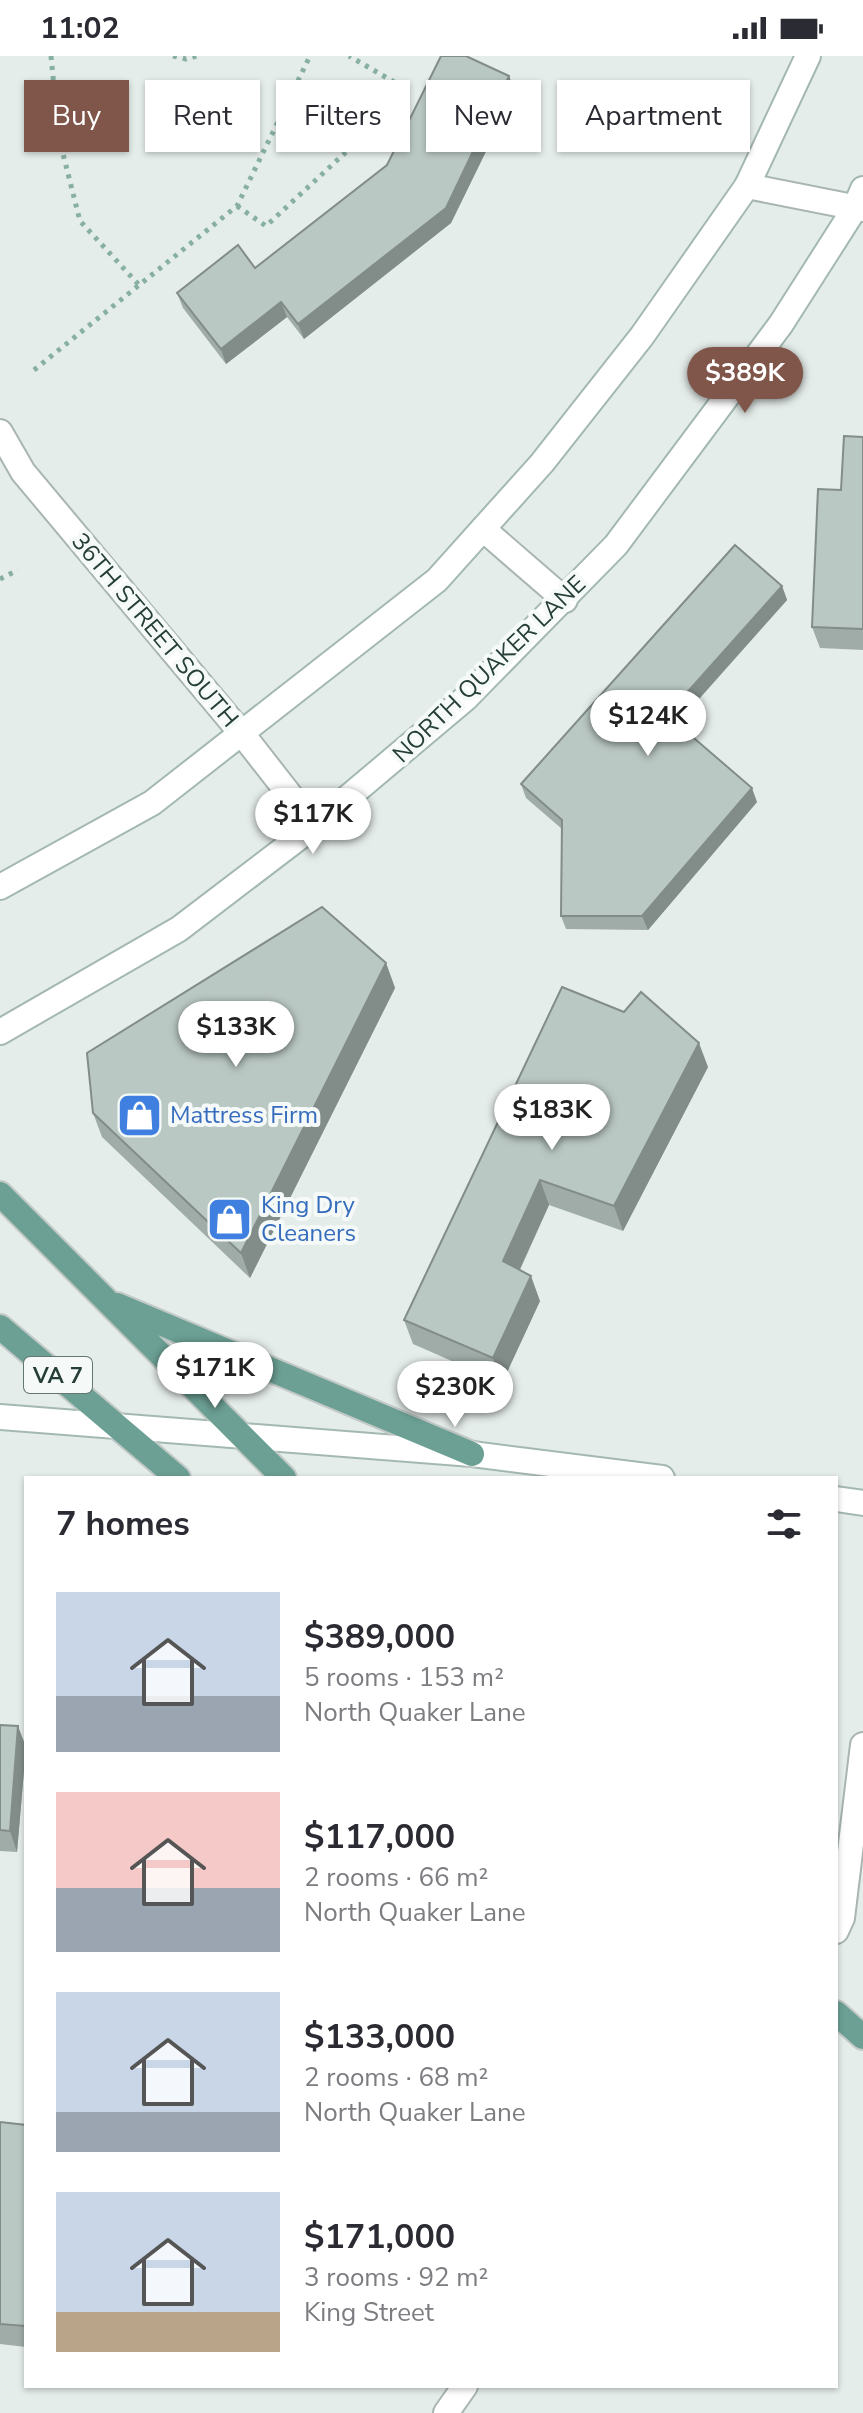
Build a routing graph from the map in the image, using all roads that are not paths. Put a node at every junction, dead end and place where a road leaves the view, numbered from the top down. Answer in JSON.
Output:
{"nodes":[{"id":1,"x":808,"y":56,"type":"edge"},
{"id":2,"x":747,"y":186,"type":"junction"},
{"id":3,"x":860,"y":202,"type":"edge"},
{"id":4,"x":0,"y":432,"type":"edge"},
{"id":5,"x":483,"y":529,"type":"junction"},
{"id":6,"x":565,"y":600,"type":"junction"},
{"id":7,"x":243,"y":735,"type":"junction"},
{"id":8,"x":314,"y":826,"type":"junction"},
{"id":9,"x":0,"y":887,"type":"edge"},
{"id":10,"x":0,"y":1032,"type":"edge"},
{"id":11,"x":0,"y":1194,"type":"edge"},
{"id":12,"x":107,"y":1301,"type":"junction"},
{"id":13,"x":0,"y":1327,"type":"edge"},
{"id":14,"x":0,"y":1417,"type":"edge"},
{"id":15,"x":117,"y":1424,"type":"junction"},
{"id":16,"x":242,"y":1436,"type":"junction"},
{"id":17,"x":472,"y":1454,"type":"junction"},
{"id":18,"x":176,"y":1476,"type":"edge"},
{"id":19,"x":282,"y":1476,"type":"edge"},
{"id":20,"x":646,"y":1476,"type":"edge"},
{"id":21,"x":838,"y":1499,"type":"edge"},
{"id":22,"x":863,"y":1503,"type":"edge"},
{"id":23,"x":863,"y":1745,"type":"edge"},
{"id":24,"x":838,"y":1927,"type":"edge"},
{"id":25,"x":838,"y":2015,"type":"edge"},
{"id":26,"x":863,"y":2037,"type":"edge"},
{"id":27,"x":464,"y":2388,"type":"edge"},
{"id":28,"x":446,"y":2413,"type":"edge"}],
"edges":[{"from":1,"to":2,"type":"main road"},
{"from":2,"to":3,"type":"main road"},
{"from":2,"to":5,"type":"main road"},
{"from":3,"to":6,"type":"main road","name":"NORTH QUAKER LANE"},
{"from":4,"to":7,"type":"main road","name":"36TH STREET SOUTH"},
{"from":5,"to":6,"type":"main road"},
{"from":5,"to":7,"type":"main road"},
{"from":6,"to":8,"type":"main road","name":"NORTH QUAKER LANE"},
{"from":7,"to":8,"type":"main road","name":"36TH STREET SOUTH"},
{"from":7,"to":9,"type":"main road"},
{"from":8,"to":10,"type":"main road","name":"NORTH QUAKER LANE"},
{"from":11,"to":12,"type":"main road"},
{"from":12,"to":16,"type":"main road"},
{"from":12,"to":17,"type":"main road"},
{"from":13,"to":15,"type":"main road","number":"VA 7"},
{"from":14,"to":15,"type":"main road"},
{"from":15,"to":16,"type":"main road"},
{"from":15,"to":18,"type":"main road","number":"VA 7"},
{"from":16,"to":17,"type":"main road"},
{"from":16,"to":19,"type":"main road"},
{"from":17,"to":20,"type":"main road"},
{"from":21,"to":22,"type":"main road"},
{"from":23,"to":24,"type":"main road"},
{"from":25,"to":26,"type":"main road"},
{"from":27,"to":28,"type":"main road"}]}
